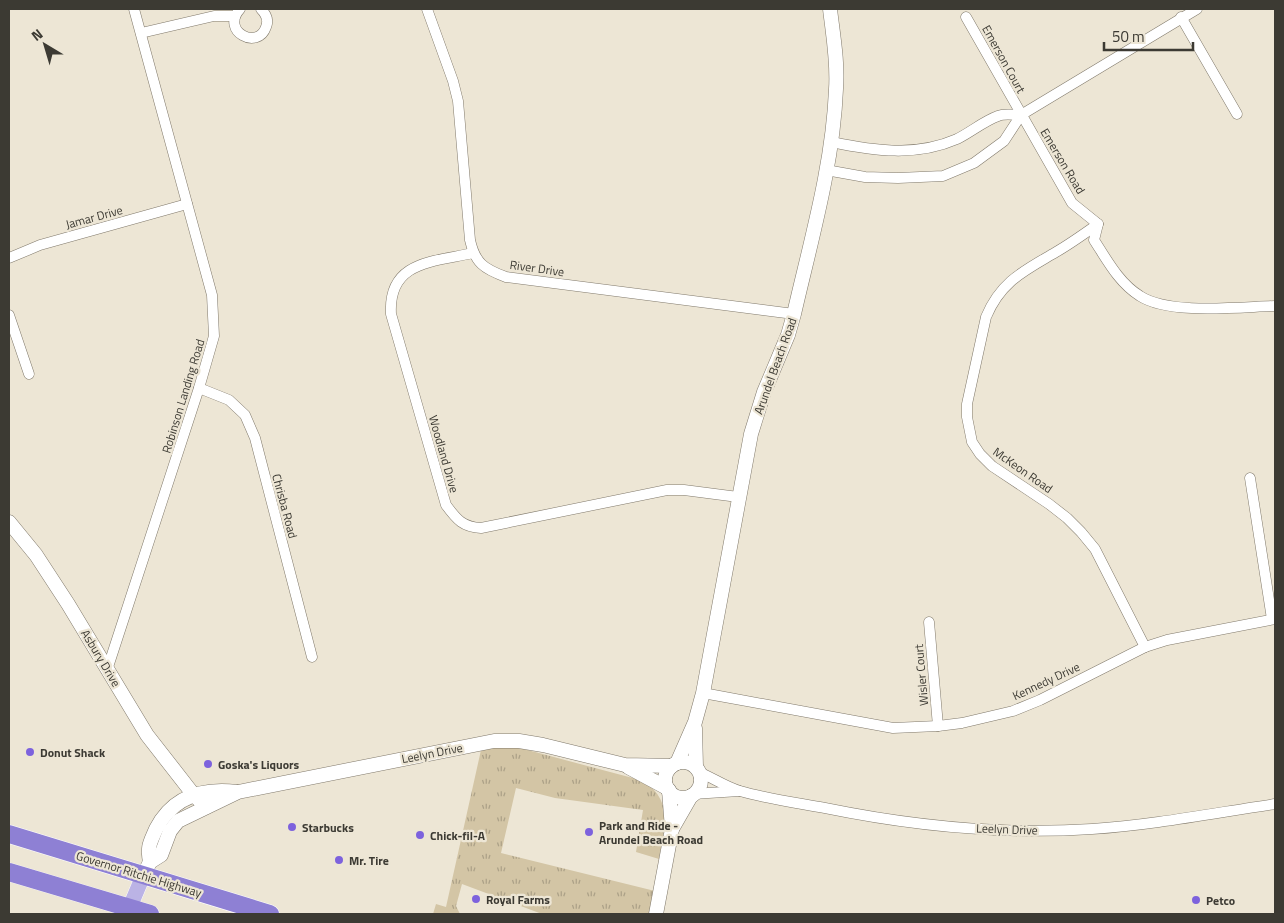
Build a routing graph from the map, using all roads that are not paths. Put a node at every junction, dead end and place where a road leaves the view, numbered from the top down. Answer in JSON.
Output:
{"nodes":[{"id":1,"x":134,"y":9,"type":"edge"},
{"id":2,"x":261,"y":9,"type":"edge"},
{"id":3,"x":427,"y":9,"type":"edge"},
{"id":4,"x":830,"y":9,"type":"edge"},
{"id":5,"x":1197,"y":9,"type":"edge"},
{"id":6,"x":238,"y":12,"type":"edge"},
{"id":7,"x":966,"y":17,"type":"dead end"},
{"id":8,"x":1181,"y":18,"type":"junction"},
{"id":9,"x":141,"y":34,"type":"junction"},
{"id":10,"x":1021,"y":114,"type":"junction"},
{"id":11,"x":1237,"y":114,"type":"dead end"},
{"id":12,"x":832,"y":142,"type":"junction"},
{"id":13,"x":826,"y":170,"type":"junction"},
{"id":14,"x":188,"y":204,"type":"junction"},
{"id":15,"x":1098,"y":224,"type":"junction"},
{"id":16,"x":473,"y":253,"type":"junction"},
{"id":17,"x":9,"y":258,"type":"edge"},
{"id":18,"x":1275,"y":306,"type":"edge"},
{"id":19,"x":9,"y":314,"type":"edge"},
{"id":20,"x":794,"y":314,"type":"junction"},
{"id":21,"x":29,"y":374,"type":"dead end"},
{"id":22,"x":199,"y":388,"type":"junction"},
{"id":23,"x":1250,"y":478,"type":"dead end"},
{"id":24,"x":738,"y":497,"type":"junction"},
{"id":25,"x":9,"y":522,"type":"edge"},
{"id":26,"x":1274,"y":619,"type":"edge"},
{"id":27,"x":928,"y":622,"type":"dead end"},
{"id":28,"x":1145,"y":647,"type":"junction"},
{"id":29,"x":312,"y":657,"type":"dead end"},
{"id":30,"x":107,"y":670,"type":"junction"},
{"id":31,"x":702,"y":693,"type":"junction"},
{"id":32,"x":695,"y":722,"type":"junction"},
{"id":33,"x":938,"y":726,"type":"junction"},
{"id":34,"x":625,"y":765,"type":"junction"},
{"id":35,"x":674,"y":765,"type":"junction"},
{"id":36,"x":698,"y":769,"type":"junction"},
{"id":37,"x":668,"y":789,"type":"junction"},
{"id":38,"x":740,"y":791,"type":"junction"},
{"id":39,"x":238,"y":792,"type":"junction"},
{"id":40,"x":194,"y":794,"type":"junction"},
{"id":41,"x":692,"y":795,"type":"junction"},
{"id":42,"x":1275,"y":804,"type":"edge"},
{"id":43,"x":206,"y":807,"type":"junction"},
{"id":44,"x":672,"y":829,"type":"junction"},
{"id":45,"x":9,"y":834,"type":"edge"},
{"id":46,"x":147,"y":869,"type":"junction"},
{"id":47,"x":9,"y":872,"type":"edge"},
{"id":48,"x":129,"y":911,"type":"edge"},
{"id":49,"x":150,"y":914,"type":"edge"},
{"id":50,"x":270,"y":914,"type":"edge"},
{"id":51,"x":656,"y":914,"type":"edge"}],
"edges":[{"from":1,"to":9,"type":"street","name":"Robinson Landing Road"},
{"from":2,"to":6,"type":"street"},
{"from":3,"to":16,"type":"street"},
{"from":4,"to":12,"type":"street","name":"Arundel Beach Road"},
{"from":5,"to":8,"type":"street"},
{"from":6,"to":9,"type":"street"},
{"from":7,"to":10,"type":"street","name":"Emerson Court"},
{"from":8,"to":10,"type":"street"},
{"from":8,"to":11,"type":"street"},
{"from":9,"to":14,"type":"street","name":"Robinson Landing Road"},
{"from":10,"to":12,"type":"street"},
{"from":10,"to":13,"type":"street"},
{"from":10,"to":15,"type":"street","name":"Emerson Road"},
{"from":12,"to":13,"type":"street","name":"Arundel Beach Road"},
{"from":13,"to":20,"type":"street","name":"Arundel Beach Road"},
{"from":14,"to":17,"type":"street","name":"Jamar Drive"},
{"from":14,"to":22,"type":"street","name":"Robinson Landing Road"},
{"from":15,"to":18,"type":"street"},
{"from":15,"to":28,"type":"street","name":"McKeon Road"},
{"from":16,"to":20,"type":"street","name":"River Drive"},
{"from":16,"to":24,"type":"street","name":"Woodland Drive"},
{"from":19,"to":21,"type":"street"},
{"from":20,"to":24,"type":"street","name":"Arundel Beach Road"},
{"from":22,"to":29,"type":"street","name":"Chrisba Road"},
{"from":22,"to":30,"type":"street","name":"Robinson Landing Road"},
{"from":23,"to":26,"type":"street"},
{"from":24,"to":31,"type":"street","name":"Arundel Beach Road"},
{"from":25,"to":30,"type":"street","name":"Asbury Drive"},
{"from":26,"to":28,"type":"street","name":"Kennedy Drive"},
{"from":27,"to":33,"type":"street","name":"Wisler Court"},
{"from":28,"to":33,"type":"street","name":"Kennedy Drive"},
{"from":30,"to":40,"type":"street","name":"Asbury Drive"},
{"from":31,"to":32,"type":"street","name":"Arundel Beach Road"},
{"from":31,"to":33,"type":"street","name":"Kennedy Drive"},
{"from":32,"to":35,"type":"street","name":"Arundel Beach Road"},
{"from":32,"to":36,"type":"street","name":"Arundel Beach Road"},
{"from":34,"to":35,"type":"street","name":"Leelyn Drive"},
{"from":34,"to":37,"type":"street","name":"Leelyn Drive"},
{"from":34,"to":39,"type":"street","name":"Leelyn Drive"},
{"from":35,"to":36,"type":"street"},
{"from":35,"to":37,"type":"street"},
{"from":36,"to":38,"type":"street","name":"Leelyn Drive"},
{"from":36,"to":41,"type":"street"},
{"from":37,"to":41,"type":"street"},
{"from":37,"to":44,"type":"street"},
{"from":38,"to":41,"type":"street","name":"Leelyn Drive"},
{"from":38,"to":42,"type":"street","name":"Leelyn Drive"},
{"from":39,"to":40,"type":"street","name":"Leelyn Drive"},
{"from":39,"to":43,"type":"street","name":"Leelyn Drive"},
{"from":40,"to":43,"type":"street","name":"Asbury Drive"},
{"from":40,"to":46,"type":"street","name":"Leelyn Drive"},
{"from":41,"to":44,"type":"street"},
{"from":43,"to":46,"type":"street","name":"Leelyn Drive"},
{"from":44,"to":51,"type":"street"},
{"from":45,"to":46,"type":"highway","name":"Governor Ritchie Highway"},
{"from":46,"to":48,"type":"main road"},
{"from":46,"to":50,"type":"highway","name":"Governor Ritchie Highway"},
{"from":47,"to":48,"type":"highway"},
{"from":48,"to":49,"type":"highway"}]}
